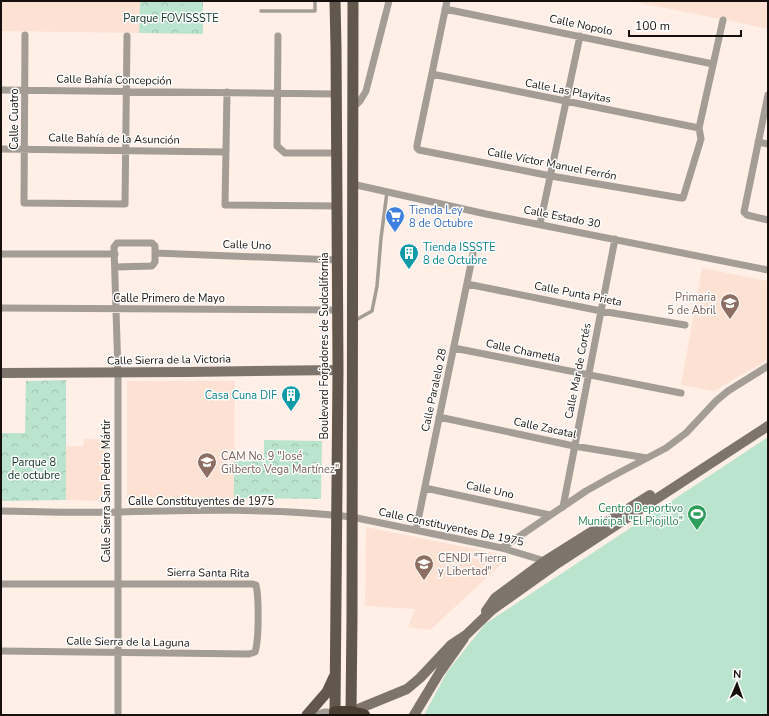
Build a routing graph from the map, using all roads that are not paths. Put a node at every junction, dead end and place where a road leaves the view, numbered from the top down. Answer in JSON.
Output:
{"nodes":[{"id":1,"x":315,"y":1,"type":"edge"},
{"id":2,"x":335,"y":1,"type":"edge"},
{"id":3,"x":353,"y":1,"type":"edge"},
{"id":4,"x":389,"y":1,"type":"edge"},
{"id":5,"x":447,"y":1,"type":"edge"},
{"id":6,"x":445,"y":9,"type":"junction"},
{"id":7,"x":261,"y":11,"type":"dead end"},
{"id":8,"x":723,"y":20,"type":"dead end"},
{"id":9,"x":25,"y":35,"type":"dead end"},
{"id":10,"x":127,"y":36,"type":"dead end"},
{"id":11,"x":278,"y":36,"type":"dead end"},
{"id":12,"x":580,"y":36,"type":"junction"},
{"id":13,"x":713,"y":64,"type":"junction"},
{"id":14,"x":432,"y":74,"type":"junction"},
{"id":15,"x":1,"y":90,"type":"edge"},
{"id":16,"x":25,"y":90,"type":"junction"},
{"id":17,"x":126,"y":92,"type":"junction"},
{"id":18,"x":227,"y":92,"type":"junction"},
{"id":19,"x":278,"y":93,"type":"junction"},
{"id":20,"x":336,"y":94,"type":"junction"},
{"id":21,"x":768,"y":95,"type":"edge"},
{"id":22,"x":566,"y":102,"type":"junction"},
{"id":23,"x":352,"y":108,"type":"junction"},
{"id":24,"x":699,"y":128,"type":"junction"},
{"id":25,"x":758,"y":142,"type":"junction"},
{"id":26,"x":768,"y":144,"type":"edge"},
{"id":27,"x":1,"y":149,"type":"edge"},
{"id":28,"x":24,"y":149,"type":"junction"},
{"id":29,"x":126,"y":150,"type":"junction"},
{"id":30,"x":226,"y":152,"type":"junction"},
{"id":31,"x":336,"y":153,"type":"junction"},
{"id":32,"x":551,"y":176,"type":"junction"},
{"id":33,"x":352,"y":184,"type":"junction"},
{"id":34,"x":388,"y":192,"type":"junction"},
{"id":35,"x":337,"y":206,"type":"junction"},
{"id":36,"x":768,"y":220,"type":"edge"},
{"id":37,"x":540,"y":224,"type":"junction"},
{"id":38,"x":615,"y":239,"type":"junction"},
{"id":39,"x":155,"y":253,"type":"junction"},
{"id":40,"x":1,"y":254,"type":"edge"},
{"id":41,"x":115,"y":254,"type":"junction"},
{"id":42,"x":473,"y":254,"type":"dead end"},
{"id":43,"x":337,"y":260,"type":"junction"},
{"id":44,"x":115,"y":267,"type":"junction"},
{"id":45,"x":768,"y":270,"type":"edge"},
{"id":46,"x":467,"y":284,"type":"junction"},
{"id":47,"x":1,"y":308,"type":"edge"},
{"id":48,"x":117,"y":308,"type":"junction"},
{"id":49,"x":338,"y":310,"type":"junction"},
{"id":50,"x":601,"y":311,"type":"junction"},
{"id":51,"x":352,"y":322,"type":"junction"},
{"id":52,"x":685,"y":325,"type":"dead end"},
{"id":53,"x":454,"y":348,"type":"junction"},
{"id":54,"x":768,"y":366,"type":"edge"},
{"id":55,"x":338,"y":370,"type":"junction"},
{"id":56,"x":1,"y":373,"type":"edge"},
{"id":57,"x":118,"y":373,"type":"junction"},
{"id":58,"x":588,"y":376,"type":"junction"},
{"id":59,"x":681,"y":393,"type":"dead end"},
{"id":60,"x":439,"y":417,"type":"junction"},
{"id":61,"x":768,"y":426,"type":"edge"},
{"id":62,"x":574,"y":446,"type":"junction"},
{"id":63,"x":647,"y":458,"type":"junction"},
{"id":64,"x":686,"y":479,"type":"junction"},
{"id":65,"x":425,"y":488,"type":"junction"},
{"id":66,"x":563,"y":507,"type":"junction"},
{"id":67,"x":1,"y":511,"type":"edge"},
{"id":68,"x":117,"y":512,"type":"junction"},
{"id":69,"x":337,"y":515,"type":"junction"},
{"id":70,"x":550,"y":515,"type":"junction"},
{"id":71,"x":352,"y":517,"type":"junction"},
{"id":72,"x":416,"y":530,"type":"junction"},
{"id":73,"x":502,"y":548,"type":"junction"},
{"id":74,"x":545,"y":561,"type":"junction"},
{"id":75,"x":1,"y":584,"type":"edge"},
{"id":76,"x":117,"y":584,"type":"junction"},
{"id":77,"x":483,"y":619,"type":"junction"},
{"id":78,"x":466,"y":635,"type":"junction"},
{"id":79,"x":1,"y":651,"type":"edge"},
{"id":80,"x":118,"y":652,"type":"junction"},
{"id":81,"x":255,"y":652,"type":"joint"},
{"id":82,"x":335,"y":675,"type":"junction"},
{"id":83,"x":335,"y":713,"type":"edge"},
{"id":84,"x":351,"y":714,"type":"edge"},
{"id":85,"x":118,"y":715,"type":"edge"},
{"id":86,"x":307,"y":715,"type":"edge"},
{"id":87,"x":314,"y":715,"type":"edge"},
{"id":88,"x":364,"y":715,"type":"edge"},
{"id":89,"x":414,"y":715,"type":"edge"}],
"edges":[{"from":1,"to":7,"type":"lane"},
{"from":2,"to":20,"type":"main road","name":"Boulevard Forjadores de Sudcalifornia"},
{"from":3,"to":23,"type":"main road"},
{"from":4,"to":23,"type":"street"},
{"from":5,"to":6,"type":"street"},
{"from":6,"to":12,"type":"street","name":"Calle Nopolo"},
{"from":6,"to":14,"type":"street"},
{"from":8,"to":13,"type":"street"},
{"from":9,"to":16,"type":"street","name":"Calle Cuatro"},
{"from":10,"to":17,"type":"street"},
{"from":11,"to":19,"type":"street"},
{"from":12,"to":13,"type":"street","name":"Calle Nopolo"},
{"from":12,"to":22,"type":"street"},
{"from":13,"to":24,"type":"street"},
{"from":14,"to":22,"type":"street","name":"Calle Las Playitas"},
{"from":14,"to":32,"type":"street","name":"Calle Víctor Manuel Ferrón"},
{"from":15,"to":16,"type":"street","name":"Calle Bahía Concepción"},
{"from":16,"to":17,"type":"street","name":"Calle Bahía Concepción"},
{"from":16,"to":28,"type":"street","name":"Calle Cuatro"},
{"from":17,"to":18,"type":"street","name":"Calle Bahía Concepción"},
{"from":17,"to":29,"type":"street"},
{"from":18,"to":19,"type":"street","name":"Calle Bahía Concepción"},
{"from":18,"to":30,"type":"street"},
{"from":19,"to":20,"type":"street","name":"Calle Bahía Concepción"},
{"from":19,"to":31,"type":"street"},
{"from":20,"to":31,"type":"main road","name":"Boulevard Forjadores de Sudcalifornia"},
{"from":21,"to":25,"type":"street"},
{"from":22,"to":24,"type":"street","name":"Calle Las Playitas"},
{"from":22,"to":32,"type":"street"},
{"from":23,"to":33,"type":"main road"},
{"from":24,"to":32,"type":"street","name":"Calle Víctor Manuel Ferrón"},
{"from":25,"to":26,"type":"street"},
{"from":25,"to":36,"type":"street"},
{"from":27,"to":28,"type":"street","name":"Calle Bahía de la Asunción"},
{"from":28,"to":29,"type":"street","name":"Calle Bahía de la Asunción"},
{"from":28,"to":29,"type":"street","name":"Calle Cuatro"},
{"from":29,"to":30,"type":"street","name":"Calle Bahía de la Asunción"},
{"from":30,"to":35,"type":"street"},
{"from":31,"to":35,"type":"main road","name":"Boulevard Forjadores de Sudcalifornia"},
{"from":32,"to":37,"type":"street"},
{"from":33,"to":34,"type":"street","name":"Calle Estado 30"},
{"from":33,"to":51,"type":"main road"},
{"from":34,"to":37,"type":"street","name":"Calle Estado 30"},
{"from":34,"to":51,"type":"lane"},
{"from":35,"to":43,"type":"main road","name":"Boulevard Forjadores de Sudcalifornia"},
{"from":37,"to":38,"type":"street","name":"Calle Estado 30"},
{"from":38,"to":45,"type":"street","name":"Calle Estado 30"},
{"from":38,"to":50,"type":"street","name":"Calle Mar de Cortés"},
{"from":39,"to":41,"type":"street"},
{"from":39,"to":43,"type":"street","name":"Calle Uno"},
{"from":39,"to":44,"type":"street"},
{"from":40,"to":41,"type":"street"},
{"from":41,"to":44,"type":"street","name":"Calle Sierra San Pedro Mártir"},
{"from":42,"to":46,"type":"street","name":"Calle Paralelo 28"},
{"from":43,"to":49,"type":"main road","name":"Boulevard Forjadores de Sudcalifornia"},
{"from":44,"to":48,"type":"street","name":"Calle Sierra San Pedro Mártir"},
{"from":46,"to":50,"type":"street","name":"Calle Punta Prieta"},
{"from":46,"to":53,"type":"street","name":"Calle Paralelo 28"},
{"from":47,"to":48,"type":"street","name":"Calle Primero de Mayo"},
{"from":48,"to":49,"type":"street","name":"Calle Primero de Mayo"},
{"from":48,"to":57,"type":"street","name":"Calle Sierra San Pedro Mártir"},
{"from":49,"to":55,"type":"main road","name":"Boulevard Forjadores de Sudcalifornia"},
{"from":50,"to":52,"type":"street","name":"Calle Punta Prieta"},
{"from":50,"to":58,"type":"street","name":"Calle Mar de Cortés"},
{"from":51,"to":71,"type":"main road"},
{"from":53,"to":58,"type":"street","name":"Calle Chametla"},
{"from":53,"to":60,"type":"street","name":"Calle Paralelo 28"},
{"from":54,"to":63,"type":"street"},
{"from":55,"to":57,"type":"main road","name":"Calle Sierra de la Victoria"},
{"from":55,"to":69,"type":"main road","name":"Boulevard Forjadores de Sudcalifornia"},
{"from":56,"to":57,"type":"main road","name":"Calle Sierra de la Victoria"},
{"from":57,"to":68,"type":"street","name":"Calle Sierra San Pedro Mártir"},
{"from":58,"to":59,"type":"street","name":"Calle Chametla"},
{"from":58,"to":62,"type":"street","name":"Calle Mar de Cortés"},
{"from":60,"to":62,"type":"street","name":"Calle Zacatal"},
{"from":60,"to":65,"type":"street","name":"Calle Paralelo 28"},
{"from":61,"to":64,"type":"main road"},
{"from":62,"to":63,"type":"street","name":"Calle Zacatal"},
{"from":62,"to":66,"type":"street","name":"Calle Mar de Cortés"},
{"from":63,"to":66,"type":"street"},
{"from":64,"to":74,"type":"main road"},
{"from":64,"to":77,"type":"main road"},
{"from":65,"to":70,"type":"street","name":"Calle Uno"},
{"from":65,"to":72,"type":"street","name":"Calle Paralelo 28"},
{"from":66,"to":70,"type":"street"},
{"from":67,"to":68,"type":"street","name":"Calle Constituyentes de 1975"},
{"from":68,"to":69,"type":"street","name":"Calle Constituyentes de 1975"},
{"from":68,"to":76,"type":"street","name":"Calle Sierra San Pedro Mártir"},
{"from":69,"to":71,"type":"street","name":"Calle Constituyentes de 1975"},
{"from":69,"to":82,"type":"main road","name":"Boulevard Forjadores de Sudcalifornia"},
{"from":70,"to":73,"type":"street"},
{"from":71,"to":72,"type":"street","name":"Calle Constituyentes De 1975"},
{"from":71,"to":84,"type":"main road"},
{"from":72,"to":73,"type":"street","name":"Calle Constituyentes De 1975"},
{"from":73,"to":74,"type":"street","name":"Calle Constituyentes De 1975"},
{"from":74,"to":77,"type":"main road"},
{"from":75,"to":76,"type":"street"},
{"from":76,"to":80,"type":"street","name":"Calle Sierra San Pedro Mártir"},
{"from":76,"to":81,"type":"street","name":"Sierra Santa Rita"},
{"from":77,"to":78,"type":"main road"},
{"from":78,"to":84,"type":"main road"},
{"from":78,"to":89,"type":"main road"},
{"from":79,"to":80,"type":"street","name":"Calle Sierra de la Laguna"},
{"from":80,"to":81,"type":"street","name":"Calle Sierra de la Laguna"},
{"from":80,"to":85,"type":"street","name":"Calle Sierra San Pedro Mártir"},
{"from":82,"to":83,"type":"main road","name":"Boulevard Forjadores de Sudcalifornia"},
{"from":82,"to":86,"type":"main road"},
{"from":83,"to":84,"type":"highway"},
{"from":83,"to":87,"type":"street"},
{"from":84,"to":88,"type":"highway"}]}
